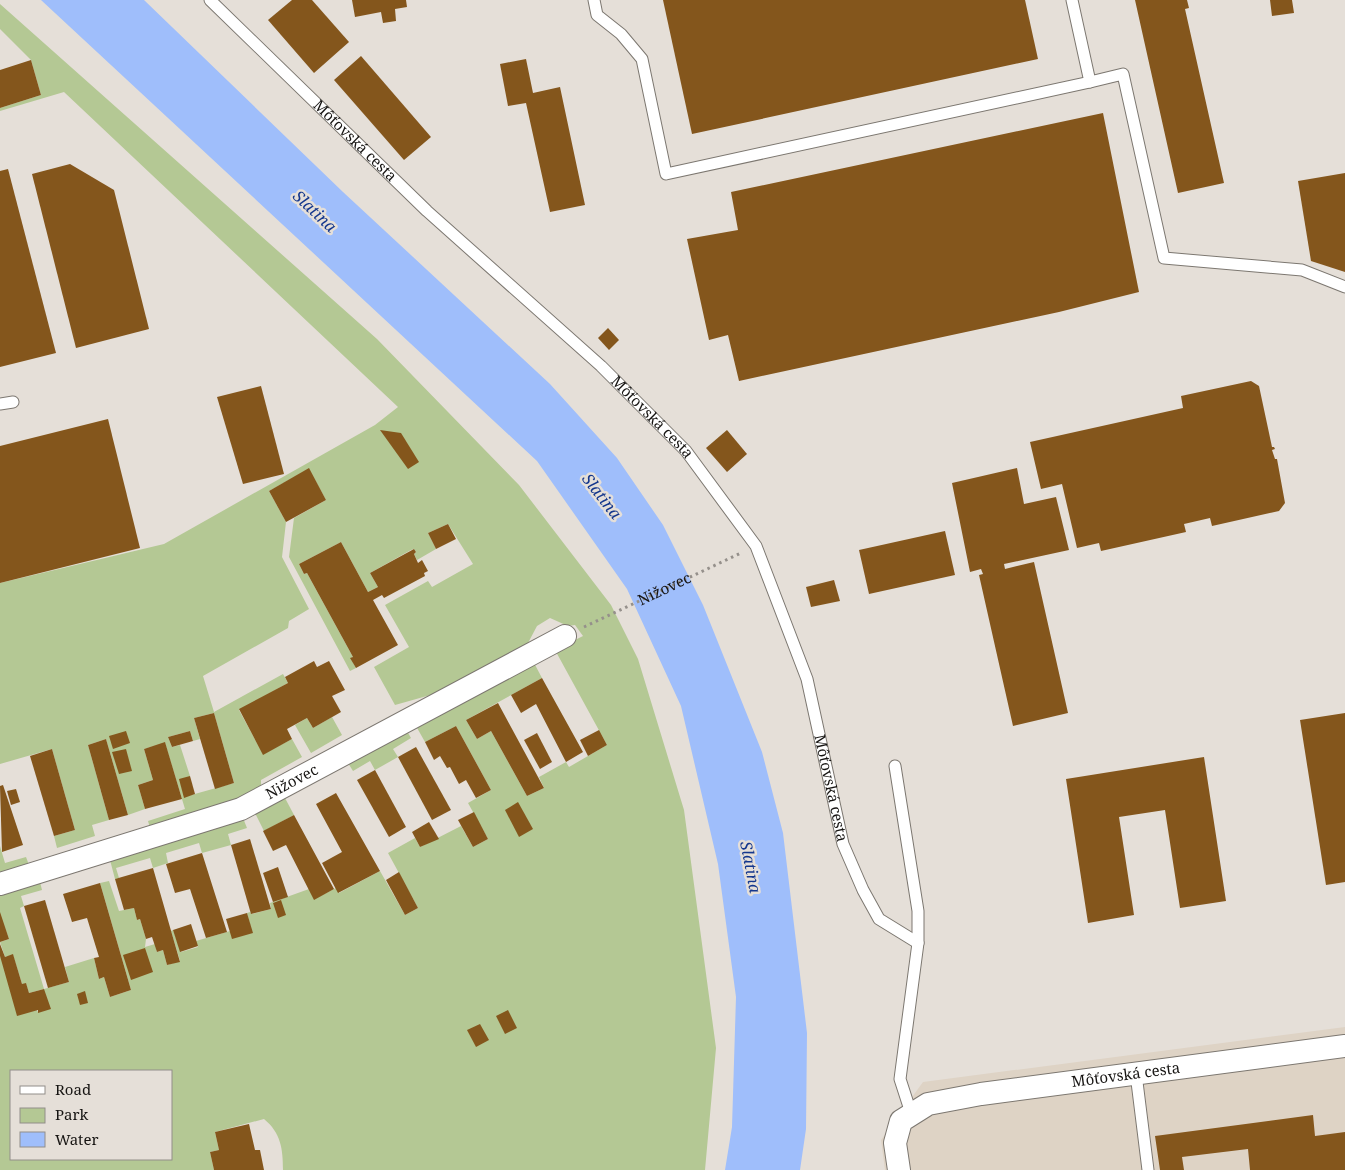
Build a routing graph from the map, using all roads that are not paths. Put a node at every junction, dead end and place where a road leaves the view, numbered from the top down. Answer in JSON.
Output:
{"nodes":[{"id":1,"x":210,"y":0,"type":"edge"},
{"id":2,"x":594,"y":0,"type":"edge"},
{"id":3,"x":1072,"y":0,"type":"edge"},
{"id":4,"x":1090,"y":82,"type":"junction"},
{"id":5,"x":1345,"y":287,"type":"edge"},
{"id":6,"x":14,"y":402,"type":"dead end"},
{"id":7,"x":0,"y":404,"type":"edge"},
{"id":8,"x":565,"y":636,"type":"road end"},
{"id":9,"x":895,"y":766,"type":"dead end"},
{"id":10,"x":0,"y":884,"type":"edge"},
{"id":11,"x":918,"y":942,"type":"junction"},
{"id":12,"x":1345,"y":1046,"type":"edge"},
{"id":13,"x":1136,"y":1074,"type":"junction"},
{"id":14,"x":911,"y":1113,"type":"junction"},
{"id":15,"x":898,"y":1170,"type":"edge"},
{"id":16,"x":1148,"y":1170,"type":"edge"}],
"edges":[{"from":1,"to":11,"type":"lane","name":"Môťovská cesta"},
{"from":2,"to":4,"type":"lane"},
{"from":3,"to":4,"type":"lane"},
{"from":4,"to":5,"type":"lane"},
{"from":6,"to":7,"type":"lane"},
{"from":8,"to":10,"type":"street","name":"Nižovec"},
{"from":9,"to":11,"type":"lane"},
{"from":11,"to":14,"type":"lane"},
{"from":12,"to":13,"type":"street","name":"Môťovská cesta"},
{"from":13,"to":14,"type":"street","name":"Môťovská cesta"},
{"from":13,"to":16,"type":"lane"},
{"from":14,"to":15,"type":"street"}]}
